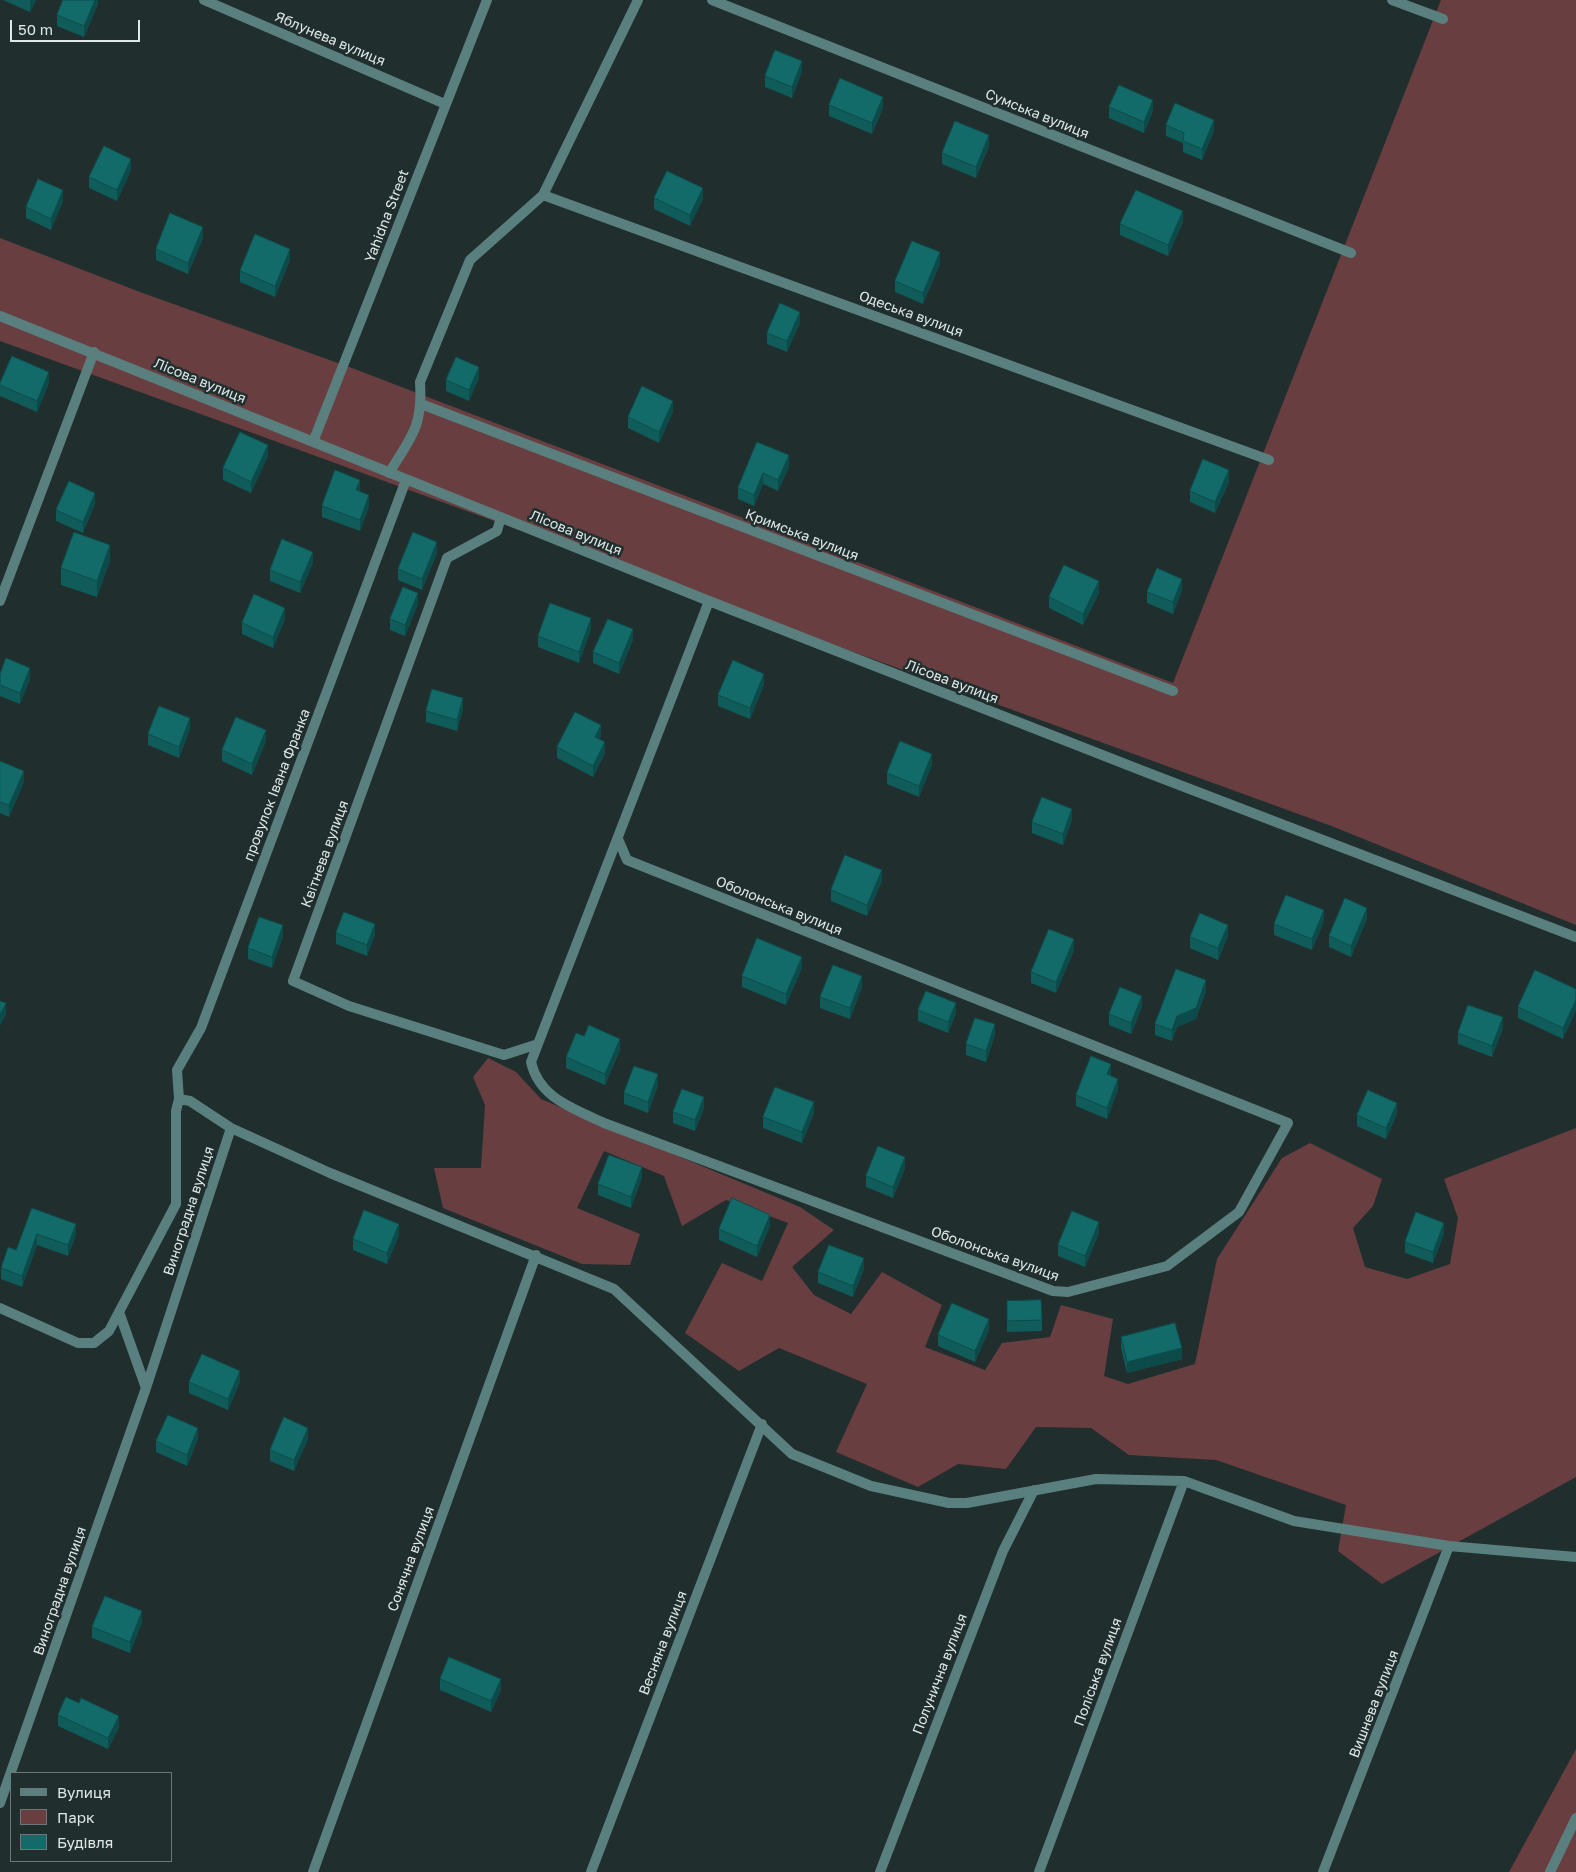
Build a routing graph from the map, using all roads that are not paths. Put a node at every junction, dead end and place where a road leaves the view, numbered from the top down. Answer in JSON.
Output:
{"nodes":[{"id":1,"x":204,"y":0,"type":"edge"},
{"id":2,"x":487,"y":0,"type":"edge"},
{"id":3,"x":638,"y":0,"type":"edge"},
{"id":4,"x":712,"y":0,"type":"edge"},
{"id":5,"x":1392,"y":0,"type":"edge"},
{"id":6,"x":1443,"y":19,"type":"dead end"},
{"id":7,"x":445,"y":104,"type":"junction"},
{"id":8,"x":543,"y":195,"type":"junction"},
{"id":9,"x":1351,"y":253,"type":"dead end"},
{"id":10,"x":0,"y":316,"type":"edge"},
{"id":11,"x":94,"y":352,"type":"junction"},
{"id":12,"x":422,"y":404,"type":"junction"},
{"id":13,"x":313,"y":442,"type":"junction"},
{"id":14,"x":1269,"y":460,"type":"dead end"},
{"id":15,"x":390,"y":473,"type":"junction"},
{"id":16,"x":406,"y":480,"type":"junction"},
{"id":17,"x":500,"y":518,"type":"junction"},
{"id":18,"x":709,"y":600,"type":"junction"},
{"id":19,"x":0,"y":601,"type":"edge"},
{"id":20,"x":1173,"y":691,"type":"dead end"},
{"id":21,"x":618,"y":839,"type":"junction"},
{"id":22,"x":1576,"y":937,"type":"edge"},
{"id":23,"x":538,"y":1044,"type":"junction"},
{"id":24,"x":179,"y":1099,"type":"junction"},
{"id":25,"x":231,"y":1128,"type":"junction"},
{"id":26,"x":536,"y":1255,"type":"junction"},
{"id":27,"x":0,"y":1308,"type":"edge"},
{"id":28,"x":119,"y":1312,"type":"junction"},
{"id":29,"x":146,"y":1388,"type":"junction"},
{"id":30,"x":762,"y":1424,"type":"junction"},
{"id":31,"x":1184,"y":1481,"type":"junction"},
{"id":32,"x":1034,"y":1490,"type":"junction"},
{"id":33,"x":1449,"y":1546,"type":"junction"},
{"id":34,"x":1576,"y":1557,"type":"edge"},
{"id":35,"x":11,"y":1772,"type":"edge"},
{"id":36,"x":10,"y":1775,"type":"edge"},
{"id":37,"x":0,"y":1803,"type":"edge"},
{"id":38,"x":1576,"y":1818,"type":"edge"},
{"id":39,"x":313,"y":1872,"type":"edge"},
{"id":40,"x":592,"y":1872,"type":"edge"},
{"id":41,"x":880,"y":1872,"type":"edge"},
{"id":42,"x":1039,"y":1872,"type":"edge"},
{"id":43,"x":1323,"y":1872,"type":"edge"},
{"id":44,"x":1550,"y":1872,"type":"edge"}],
"edges":[{"from":1,"to":7,"type":"street","name":"Яблунева вулиця"},
{"from":2,"to":7,"type":"street","name":"Yahidna Street"},
{"from":3,"to":8,"type":"street"},
{"from":4,"to":9,"type":"street","name":"Сумська вулиця"},
{"from":5,"to":6,"type":"street"},
{"from":7,"to":13,"type":"street","name":"Yahidna Street"},
{"from":8,"to":12,"type":"street"},
{"from":8,"to":14,"type":"street","name":"Одеська вулиця"},
{"from":10,"to":11,"type":"street","name":"Лісова вулиця"},
{"from":11,"to":13,"type":"street","name":"Лісова вулиця"},
{"from":11,"to":19,"type":"street"},
{"from":12,"to":15,"type":"street"},
{"from":12,"to":20,"type":"street","name":"Кримська вулиця"},
{"from":13,"to":15,"type":"street","name":"Лісова вулиця"},
{"from":15,"to":16,"type":"street","name":"Лісова вулиця"},
{"from":16,"to":17,"type":"street","name":"Лісова вулиця"},
{"from":16,"to":24,"type":"street","name":"провулок Івана Франка"},
{"from":17,"to":18,"type":"street","name":"Лісова вулиця"},
{"from":17,"to":23,"type":"street","name":"Квітнева вулиця"},
{"from":18,"to":21,"type":"street","name":"Оболонська вулиця"},
{"from":18,"to":22,"type":"street","name":"Лісова вулиця"},
{"from":21,"to":23,"type":"street","name":"Оболонська вулиця"},
{"from":21,"to":23,"type":"street","name":"Оболонська вулиця"},
{"from":24,"to":25,"type":"street"},
{"from":24,"to":28,"type":"street","name":"провулок Івана Франка"},
{"from":25,"to":26,"type":"street"},
{"from":25,"to":29,"type":"street","name":"Виноградна вулиця"},
{"from":26,"to":30,"type":"street"},
{"from":26,"to":39,"type":"street","name":"Сонячна вулиця"},
{"from":27,"to":28,"type":"street","name":"провулок Івана Франка"},
{"from":28,"to":29,"type":"street"},
{"from":29,"to":35,"type":"street","name":"Виноградна вулиця"},
{"from":30,"to":32,"type":"street"},
{"from":30,"to":40,"type":"street","name":"Весняна вулиця"},
{"from":31,"to":32,"type":"street"},
{"from":31,"to":33,"type":"street"},
{"from":31,"to":42,"type":"street","name":"Поліська вулиця"},
{"from":32,"to":41,"type":"street","name":"Полунична вулиця"},
{"from":33,"to":34,"type":"street"},
{"from":33,"to":43,"type":"street","name":"Вишнева вулиця"},
{"from":36,"to":37,"type":"street","name":"Виноградна вулиця"},
{"from":38,"to":44,"type":"street"}]}
